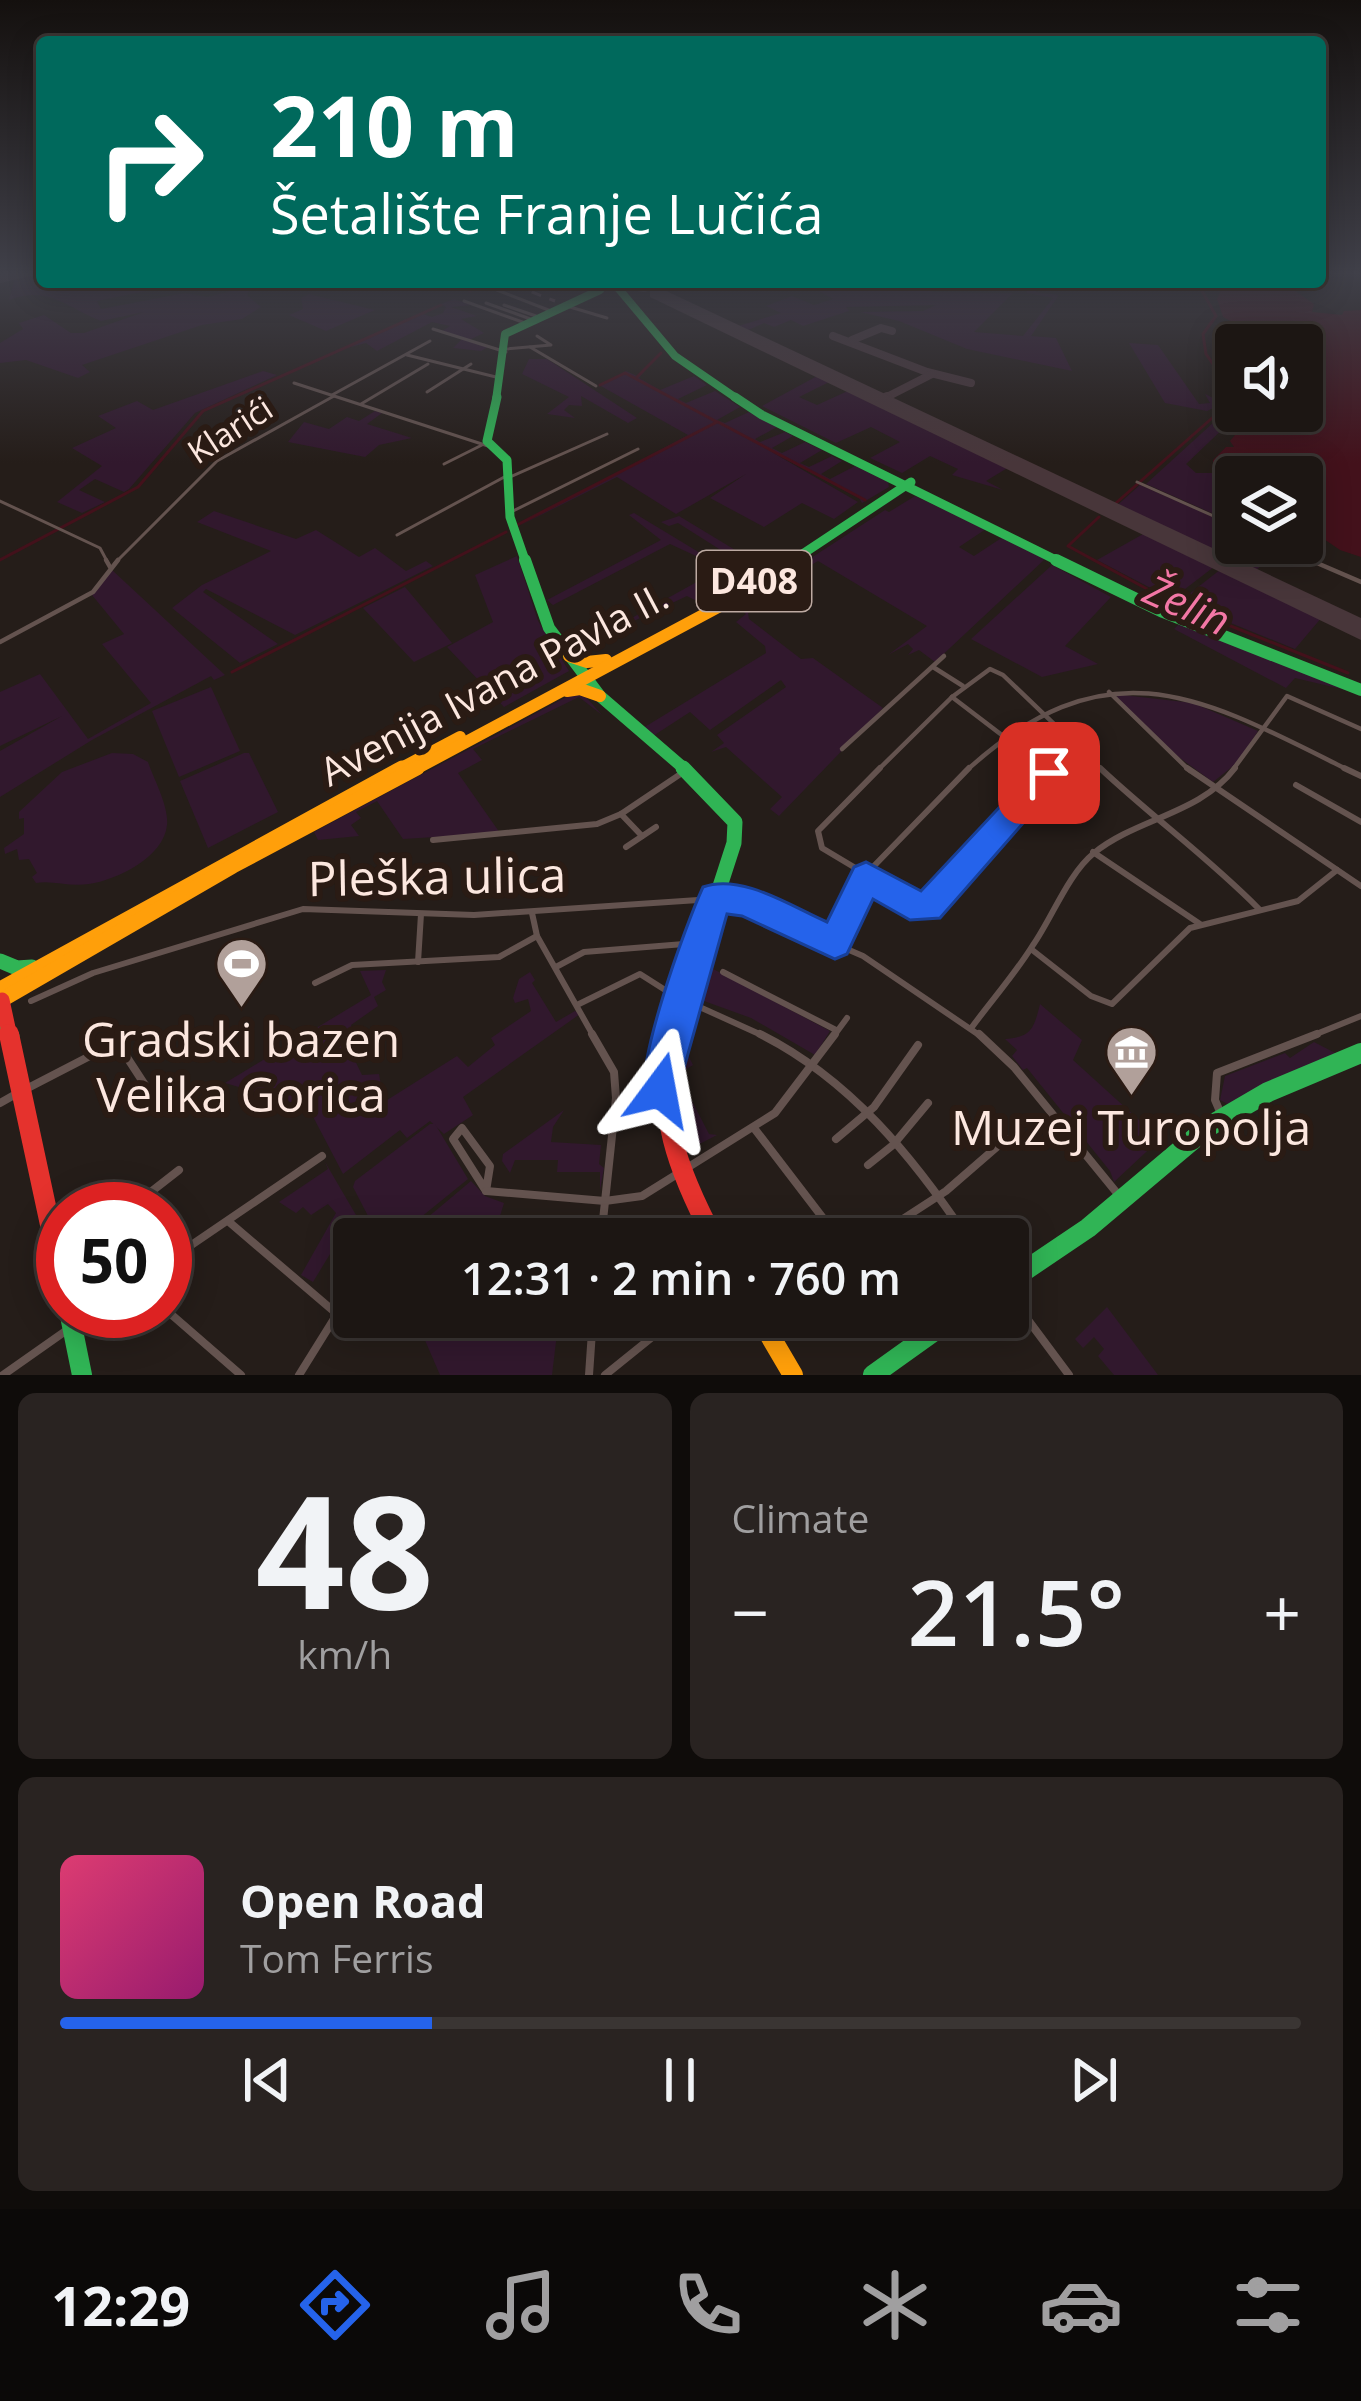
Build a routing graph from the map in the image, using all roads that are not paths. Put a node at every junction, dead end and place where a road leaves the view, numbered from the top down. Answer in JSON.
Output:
{"nodes":[{"id":1,"x":453,"y":335,"type":"edge"},
{"id":2,"x":505,"y":335,"type":"edge"},
{"id":3,"x":655,"y":335,"type":"edge"},
{"id":4,"x":661,"y":335,"type":"edge"},
{"id":5,"x":537,"y":336,"type":"dead end"},
{"id":6,"x":430,"y":341,"type":"dead end"},
{"id":7,"x":530,"y":346,"type":"junction"},
{"id":8,"x":506,"y":351,"type":"junction"},
{"id":9,"x":404,"y":355,"type":"junction"},
{"id":10,"x":431,"y":362,"type":"junction"},
{"id":11,"x":471,"y":364,"type":"dead end"},
{"id":12,"x":461,"y":370,"type":"junction"},
{"id":13,"x":500,"y":378,"type":"junction"},
{"id":14,"x":294,"y":382,"type":"dead end"},
{"id":15,"x":596,"y":386,"type":"dead end"},
{"id":16,"x":427,"y":392,"type":"dead end"},
{"id":17,"x":333,"y":395,"type":"junction"},
{"id":18,"x":361,"y":404,"type":"junction"},
{"id":19,"x":607,"y":434,"type":"dead end"},
{"id":20,"x":483,"y":442,"type":"junction"},
{"id":21,"x":638,"y":449,"type":"dead end"},
{"id":22,"x":444,"y":464,"type":"dead end"},
{"id":23,"x":508,"y":476,"type":"junction"},
{"id":24,"x":1139,"y":483,"type":"dead end"},
{"id":25,"x":902,"y":488,"type":"junction"},
{"id":26,"x":925,"y":493,"type":"junction"},
{"id":27,"x":0,"y":501,"type":"edge"},
{"id":28,"x":509,"y":513,"type":"junction"},
{"id":29,"x":1215,"y":517,"type":"edge"},
{"id":30,"x":397,"y":535,"type":"dead end"},
{"id":31,"x":1321,"y":564,"type":"edge"},
{"id":32,"x":110,"y":567,"type":"junction"},
{"id":33,"x":1361,"y":582,"type":"edge"},
{"id":34,"x":0,"y":642,"type":"edge"},
{"id":35,"x":569,"y":656,"type":"junction"},
{"id":36,"x":944,"y":656,"type":"dead end"},
{"id":37,"x":606,"y":660,"type":"junction"},
{"id":38,"x":932,"y":667,"type":"junction"},
{"id":39,"x":583,"y":676,"type":"junction"},
{"id":40,"x":963,"y":686,"type":"junction"},
{"id":41,"x":1361,"y":688,"type":"edge"},
{"id":42,"x":1109,"y":692,"type":"junction"},
{"id":43,"x":558,"y":693,"type":"junction"},
{"id":44,"x":600,"y":696,"type":"junction"},
{"id":45,"x":952,"y":697,"type":"junction"},
{"id":46,"x":1043,"y":713,"type":"junction"},
{"id":47,"x":1264,"y":729,"type":"junction"},
{"id":48,"x":1361,"y":729,"type":"edge"},
{"id":49,"x":1005,"y":736,"type":"junction"},
{"id":50,"x":842,"y":749,"type":"dead end"},
{"id":51,"x":686,"y":770,"type":"junction"},
{"id":52,"x":1361,"y":776,"type":"edge"},
{"id":53,"x":1296,"y":785,"type":"dead end"},
{"id":54,"x":1215,"y":788,"type":"junction"},
{"id":55,"x":621,"y":814,"type":"junction"},
{"id":56,"x":1155,"y":820,"type":"junction"},
{"id":57,"x":1361,"y":822,"type":"edge"},
{"id":58,"x":656,"y":827,"type":"dead end"},
{"id":59,"x":642,"y":836,"type":"junction"},
{"id":60,"x":433,"y":840,"type":"dead end"},
{"id":61,"x":626,"y":848,"type":"dead end"},
{"id":62,"x":1093,"y":852,"type":"junction"},
{"id":63,"x":1337,"y":870,"type":"junction"},
{"id":64,"x":866,"y":877,"type":"junction"},
{"id":65,"x":1361,"y":886,"type":"edge"},
{"id":66,"x":715,"y":898,"type":"junction"},
{"id":67,"x":1259,"y":909,"type":"junction"},
{"id":68,"x":532,"y":913,"type":"junction"},
{"id":69,"x":422,"y":914,"type":"junction"},
{"id":70,"x":1200,"y":924,"type":"junction"},
{"id":71,"x":537,"y":936,"type":"junction"},
{"id":72,"x":835,"y":943,"type":"junction"},
{"id":73,"x":684,"y":944,"type":"dead end"},
{"id":74,"x":1031,"y":949,"type":"junction"},
{"id":75,"x":0,"y":961,"type":"edge"},
{"id":76,"x":46,"y":962,"type":"junction"},
{"id":77,"x":418,"y":962,"type":"junction"},
{"id":78,"x":556,"y":967,"type":"junction"},
{"id":79,"x":723,"y":972,"type":"dead end"},
{"id":80,"x":314,"y":983,"type":"dead end"},
{"id":81,"x":0,"y":996,"type":"edge"},
{"id":82,"x":31,"y":1000,"type":"dead end"},
{"id":83,"x":681,"y":1003,"type":"junction"},
{"id":84,"x":577,"y":1005,"type":"junction"},
{"id":85,"x":1361,"y":1016,"type":"edge"},
{"id":86,"x":847,"y":1018,"type":"dead end"},
{"id":87,"x":0,"y":1025,"type":"edge"},
{"id":88,"x":972,"y":1028,"type":"junction"},
{"id":89,"x":836,"y":1030,"type":"junction"},
{"id":90,"x":12,"y":1036,"type":"junction"},
{"id":91,"x":918,"y":1045,"type":"dead end"},
{"id":92,"x":1358,"y":1059,"type":"edge"},
{"id":93,"x":813,"y":1066,"type":"junction"},
{"id":94,"x":24,"y":1090,"type":"junction"},
{"id":95,"x":0,"y":1103,"type":"edge"},
{"id":96,"x":928,"y":1103,"type":"dead end"},
{"id":97,"x":160,"y":1108,"type":"dead end"},
{"id":98,"x":868,"y":1113,"type":"junction"},
{"id":99,"x":1223,"y":1118,"type":"junction"},
{"id":100,"x":754,"y":1128,"type":"junction"},
{"id":101,"x":836,"y":1139,"type":"dead end"},
{"id":102,"x":1006,"y":1139,"type":"dead end"},
{"id":103,"x":896,"y":1142,"type":"junction"},
{"id":104,"x":322,"y":1156,"type":"dead end"},
{"id":105,"x":868,"y":1165,"type":"dead end"},
{"id":106,"x":179,"y":1170,"type":"dead end"},
{"id":107,"x":676,"y":1172,"type":"junction"},
{"id":108,"x":42,"y":1182,"type":"edge"},
{"id":109,"x":164,"y":1182,"type":"edge"},
{"id":110,"x":486,"y":1191,"type":"junction"},
{"id":111,"x":940,"y":1195,"type":"junction"},
{"id":112,"x":1122,"y":1199,"type":"junction"},
{"id":113,"x":605,"y":1201,"type":"junction"},
{"id":114,"x":603,"y":1218,"type":"edge"},
{"id":115,"x":702,"y":1218,"type":"edge"},
{"id":116,"x":823,"y":1218,"type":"edge"},
{"id":117,"x":904,"y":1218,"type":"edge"},
{"id":118,"x":955,"y":1218,"type":"edge"},
{"id":119,"x":228,"y":1221,"type":"junction"},
{"id":120,"x":192,"y":1245,"type":"edge"},
{"id":121,"x":1029,"y":1267,"type":"edge"},
{"id":122,"x":1029,"y":1321,"type":"edge"},
{"id":123,"x":192,"y":1332,"type":"edge"},
{"id":124,"x":55,"y":1338,"type":"edge"},
{"id":125,"x":74,"y":1338,"type":"edge"},
{"id":126,"x":592,"y":1338,"type":"edge"},
{"id":127,"x":651,"y":1338,"type":"edge"},
{"id":128,"x":772,"y":1338,"type":"edge"},
{"id":129,"x":924,"y":1338,"type":"edge"},
{"id":130,"x":3,"y":1375,"type":"edge"},
{"id":131,"x":82,"y":1375,"type":"edge"},
{"id":132,"x":241,"y":1375,"type":"edge"},
{"id":133,"x":299,"y":1375,"type":"edge"},
{"id":134,"x":589,"y":1375,"type":"edge"},
{"id":135,"x":605,"y":1375,"type":"edge"},
{"id":136,"x":794,"y":1375,"type":"edge"},
{"id":137,"x":873,"y":1375,"type":"edge"},
{"id":138,"x":1069,"y":1375,"type":"edge"}],
"edges":[{"from":1,"to":8,"type":"street"},
{"from":2,"to":8,"type":"main road"},
{"from":3,"to":25,"type":"main road"},
{"from":4,"to":25,"type":"main road"},
{"from":5,"to":7,"type":"street"},
{"from":6,"to":9,"type":"street","name":"Klarići"},
{"from":7,"to":8,"type":"street"},
{"from":7,"to":15,"type":"street"},
{"from":8,"to":13,"type":"main road"},
{"from":9,"to":10,"type":"street"},
{"from":9,"to":17,"type":"street","name":"Klarići"},
{"from":10,"to":12,"type":"street"},
{"from":10,"to":18,"type":"street"},
{"from":11,"to":12,"type":"street"},
{"from":12,"to":13,"type":"street"},
{"from":12,"to":16,"type":"street"},
{"from":13,"to":20,"type":"main road"},
{"from":14,"to":17,"type":"street"},
{"from":17,"to":18,"type":"street"},
{"from":17,"to":32,"type":"street","name":"Klarići"},
{"from":18,"to":20,"type":"street"},
{"from":19,"to":23,"type":"street"},
{"from":20,"to":22,"type":"street"},
{"from":20,"to":23,"type":"main road"},
{"from":21,"to":28,"type":"street"},
{"from":23,"to":28,"type":"main road"},
{"from":23,"to":30,"type":"street"},
{"from":24,"to":29,"type":"street"},
{"from":25,"to":26,"type":"main road"},
{"from":25,"to":26,"type":"main road"},
{"from":25,"to":37,"type":"main road","name":"Avenija Ivana Pavla II.","number":"D408"},
{"from":25,"to":39,"type":"main road","name":"Avenija Ivana Pavla II.","number":"D408"},
{"from":25,"to":41,"type":"main road"},
{"from":26,"to":41,"type":"main road"},
{"from":27,"to":32,"type":"street"},
{"from":28,"to":35,"type":"main road"},
{"from":31,"to":33,"type":"street"},
{"from":32,"to":34,"type":"street","name":"Klarići"},
{"from":35,"to":37,"type":"main road"},
{"from":35,"to":39,"type":"main road"},
{"from":36,"to":38,"type":"street"},
{"from":37,"to":39,"type":"main road","name":"Avenija Ivana Pavla II.","number":"D408"},
{"from":38,"to":40,"type":"street"},
{"from":38,"to":50,"type":"street"},
{"from":39,"to":43,"type":"main road","name":"Avenija Ivana Pavla II.","number":"D408"},
{"from":39,"to":44,"type":"main road"},
{"from":39,"to":76,"type":"main road","name":"Avenija Ivana Pavla II.","number":"D408"},
{"from":40,"to":45,"type":"street"},
{"from":40,"to":46,"type":"street"},
{"from":42,"to":46,"type":"street"},
{"from":42,"to":47,"type":"street"},
{"from":42,"to":54,"type":"street"},
{"from":43,"to":44,"type":"main road"},
{"from":43,"to":81,"type":"main road","name":"Avenija Ivana Pavla II.","number":"D408"},
{"from":44,"to":51,"type":"main road"},
{"from":45,"to":49,"type":"street"},
{"from":45,"to":64,"type":"street"},
{"from":46,"to":49,"type":"street"},
{"from":46,"to":56,"type":"street"},
{"from":47,"to":48,"type":"street"},
{"from":47,"to":52,"type":"street"},
{"from":47,"to":54,"type":"street"},
{"from":49,"to":64,"type":"street"},
{"from":49,"to":64,"type":"street"},
{"from":51,"to":55,"type":"street"},
{"from":51,"to":66,"type":"main road"},
{"from":53,"to":57,"type":"street"},
{"from":54,"to":56,"type":"street"},
{"from":54,"to":63,"type":"street"},
{"from":55,"to":59,"type":"street"},
{"from":55,"to":60,"type":"street"},
{"from":56,"to":62,"type":"street"},
{"from":56,"to":67,"type":"street"},
{"from":58,"to":59,"type":"street"},
{"from":59,"to":61,"type":"street"},
{"from":62,"to":70,"type":"street"},
{"from":62,"to":74,"type":"street"},
{"from":63,"to":65,"type":"street"},
{"from":63,"to":67,"type":"street"},
{"from":64,"to":72,"type":"street"},
{"from":66,"to":68,"type":"street","name":"Pleška ulica"},
{"from":66,"to":72,"type":"street"},
{"from":66,"to":83,"type":"main road"},
{"from":67,"to":70,"type":"street"},
{"from":68,"to":69,"type":"street","name":"Pleška ulica"},
{"from":68,"to":71,"type":"street"},
{"from":69,"to":77,"type":"street"},
{"from":69,"to":82,"type":"street","name":"Pleška ulica"},
{"from":70,"to":74,"type":"street"},
{"from":71,"to":77,"type":"street"},
{"from":71,"to":78,"type":"street"},
{"from":72,"to":88,"type":"street"},
{"from":73,"to":78,"type":"street"},
{"from":74,"to":88,"type":"street"},
{"from":75,"to":76,"type":"main road"},
{"from":76,"to":81,"type":"main road","name":"Avenija Ivana Pavla II.","number":"D408"},
{"from":77,"to":80,"type":"street"},
{"from":78,"to":84,"type":"street"},
{"from":79,"to":89,"type":"street"},
{"from":81,"to":90,"type":"main road"},
{"from":83,"to":84,"type":"street"},
{"from":83,"to":93,"type":"street"},
{"from":83,"to":107,"type":"main road"},
{"from":84,"to":113,"type":"street"},
{"from":85,"to":99,"type":"street"},
{"from":86,"to":89,"type":"street"},
{"from":87,"to":90,"type":"main road"},
{"from":88,"to":112,"type":"street"},
{"from":89,"to":93,"type":"street"},
{"from":90,"to":94,"type":"main road"},
{"from":91,"to":98,"type":"street"},
{"from":92,"to":99,"type":"main road"},
{"from":93,"to":98,"type":"street"},
{"from":93,"to":100,"type":"street"},
{"from":94,"to":95,"type":"street"},
{"from":94,"to":97,"type":"street"},
{"from":94,"to":108,"type":"main road"},
{"from":96,"to":103,"type":"street"},
{"from":98,"to":101,"type":"street"},
{"from":98,"to":103,"type":"street"},
{"from":99,"to":112,"type":"main road"},
{"from":100,"to":107,"type":"street"},
{"from":100,"to":116,"type":"street"},
{"from":102,"to":111,"type":"street"},
{"from":103,"to":105,"type":"street"},
{"from":103,"to":111,"type":"street"},
{"from":104,"to":119,"type":"street"},
{"from":106,"to":109,"type":"street"},
{"from":107,"to":113,"type":"street"},
{"from":107,"to":115,"type":"main road"},
{"from":110,"to":110,"type":"street"},
{"from":110,"to":113,"type":"street"},
{"from":111,"to":117,"type":"street"},
{"from":111,"to":118,"type":"street"},
{"from":112,"to":121,"type":"main road"},
{"from":113,"to":114,"type":"street"},
{"from":119,"to":120,"type":"street"},
{"from":119,"to":133,"type":"street"},
{"from":122,"to":138,"type":"street"},
{"from":123,"to":132,"type":"street"},
{"from":124,"to":130,"type":"street"},
{"from":125,"to":131,"type":"main road"},
{"from":126,"to":134,"type":"street"},
{"from":127,"to":135,"type":"street"},
{"from":128,"to":136,"type":"main road"},
{"from":129,"to":137,"type":"main road"}]}
